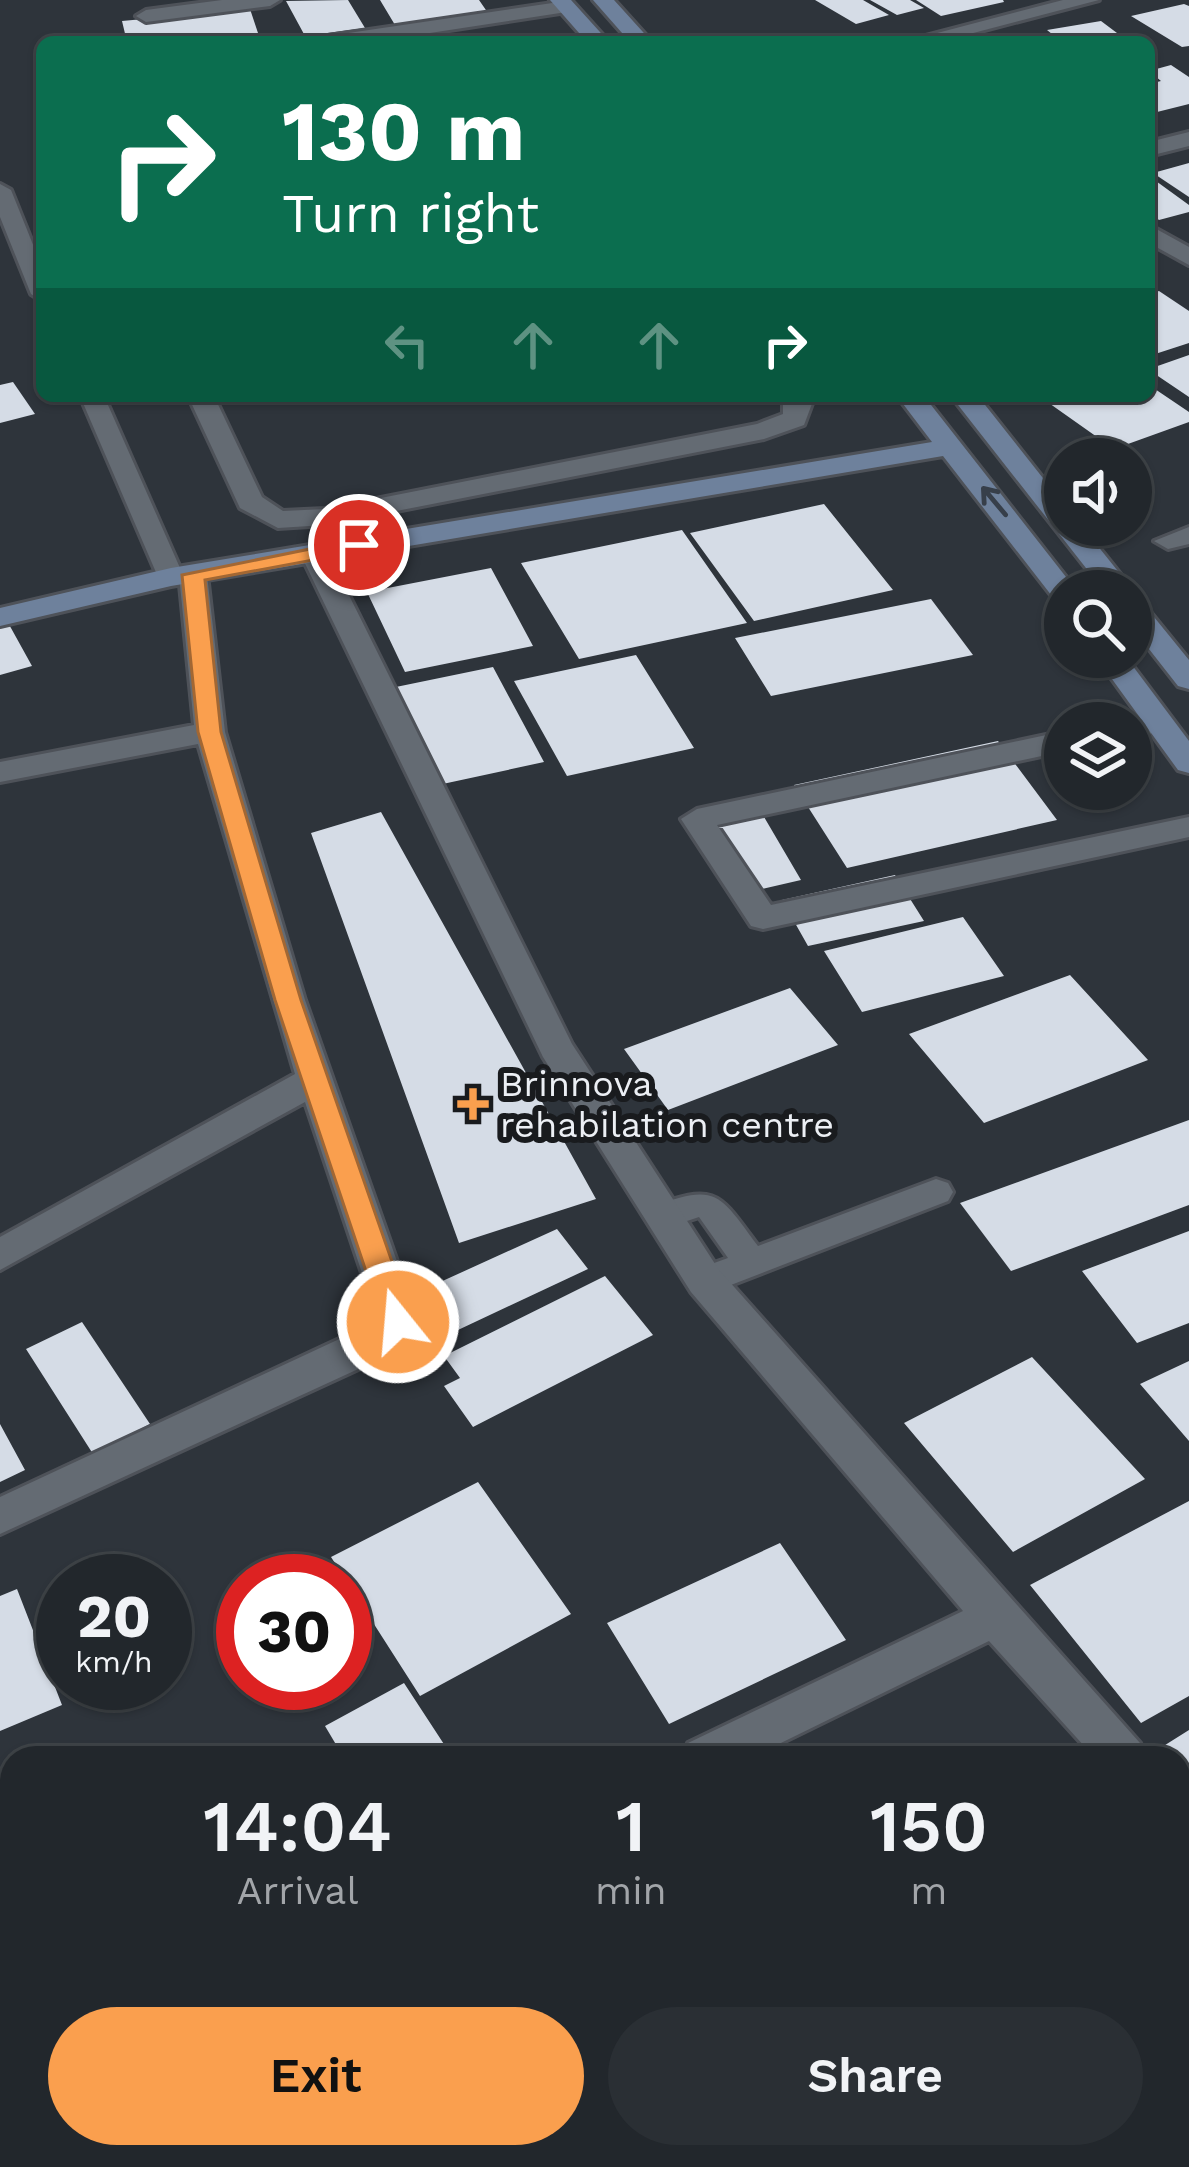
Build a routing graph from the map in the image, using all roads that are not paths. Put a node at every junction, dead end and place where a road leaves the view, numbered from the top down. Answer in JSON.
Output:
{"nodes":[{"id":1,"x":270,"y":0,"type":"edge"},
{"id":2,"x":603,"y":0,"type":"edge"},
{"id":3,"x":1089,"y":0,"type":"edge"},
{"id":4,"x":563,"y":4,"type":"edge"},
{"id":5,"x":146,"y":16,"type":"dead end"},
{"id":6,"x":365,"y":36,"type":"edge"},
{"id":7,"x":592,"y":36,"type":"edge"},
{"id":8,"x":636,"y":36,"type":"edge"},
{"id":9,"x":938,"y":36,"type":"edge"},
{"id":10,"x":1189,"y":140,"type":"edge"},
{"id":11,"x":1155,"y":148,"type":"edge"},
{"id":12,"x":0,"y":190,"type":"edge"},
{"id":13,"x":1155,"y":236,"type":"edge"},
{"id":14,"x":1189,"y":258,"type":"edge"},
{"id":15,"x":36,"y":279,"type":"edge"},
{"id":16,"x":95,"y":402,"type":"edge"},
{"id":17,"x":204,"y":402,"type":"edge"},
{"id":18,"x":800,"y":402,"type":"edge"},
{"id":19,"x":915,"y":402,"type":"edge"},
{"id":20,"x":969,"y":402,"type":"edge"},
{"id":21,"x":949,"y":447,"type":"junction"},
{"id":22,"x":1044,"y":498,"type":"edge"},
{"id":23,"x":1082,"y":546,"type":"edge"},
{"id":24,"x":314,"y":553,"type":"junction"},
{"id":25,"x":1046,"y":570,"type":"edge"},
{"id":26,"x":1101,"y":570,"type":"edge"},
{"id":27,"x":182,"y":576,"type":"junction"},
{"id":28,"x":0,"y":616,"type":"edge"},
{"id":29,"x":1152,"y":633,"type":"edge"},
{"id":30,"x":1189,"y":680,"type":"edge"},
{"id":31,"x":1152,"y":730,"type":"edge"},
{"id":32,"x":210,"y":732,"type":"junction"},
{"id":33,"x":1044,"y":746,"type":"edge"},
{"id":34,"x":1189,"y":763,"type":"edge"},
{"id":35,"x":0,"y":772,"type":"edge"},
{"id":36,"x":1189,"y":826,"type":"edge"},
{"id":37,"x":316,"y":1079,"type":"junction"},
{"id":38,"x":936,"y":1192,"type":"dead end"},
{"id":39,"x":663,"y":1216,"type":"junction"},
{"id":40,"x":0,"y":1255,"type":"edge"},
{"id":41,"x":749,"y":1261,"type":"junction"},
{"id":42,"x":705,"y":1280,"type":"junction"},
{"id":43,"x":0,"y":1516,"type":"edge"},
{"id":44,"x":995,"y":1617,"type":"junction"},
{"id":45,"x":729,"y":1746,"type":"edge"},
{"id":46,"x":1113,"y":1746,"type":"edge"}],
"edges":[{"from":1,"to":5,"type":"street"},
{"from":2,"to":8,"type":"main road"},
{"from":3,"to":9,"type":"street"},
{"from":4,"to":6,"type":"street"},
{"from":4,"to":7,"type":"main road"},
{"from":10,"to":11,"type":"street"},
{"from":12,"to":15,"type":"lane"},
{"from":13,"to":14,"type":"street"},
{"from":16,"to":27,"type":"lane"},
{"from":17,"to":18,"type":"street"},
{"from":19,"to":21,"type":"main road"},
{"from":20,"to":22,"type":"main road"},
{"from":21,"to":24,"type":"main road"},
{"from":25,"to":21,"type":"main road","one_way":true},
{"from":23,"to":26,"type":"main road"},
{"from":24,"to":27,"type":"main road"},
{"from":24,"to":39,"type":"street"},
{"from":27,"to":28,"type":"main road"},
{"from":27,"to":32,"type":"street"},
{"from":29,"to":30,"type":"main road"},
{"from":31,"to":34,"type":"main road"},
{"from":32,"to":35,"type":"street"},
{"from":32,"to":37,"type":"street"},
{"from":33,"to":36,"type":"street"},
{"from":37,"to":40,"type":"street"},
{"from":37,"to":43,"type":"street"},
{"from":38,"to":41,"type":"lane"},
{"from":39,"to":41,"type":"lane"},
{"from":39,"to":42,"type":"street"},
{"from":41,"to":42,"type":"lane"},
{"from":42,"to":44,"type":"street"},
{"from":44,"to":45,"type":"street"},
{"from":44,"to":46,"type":"street"}]}
